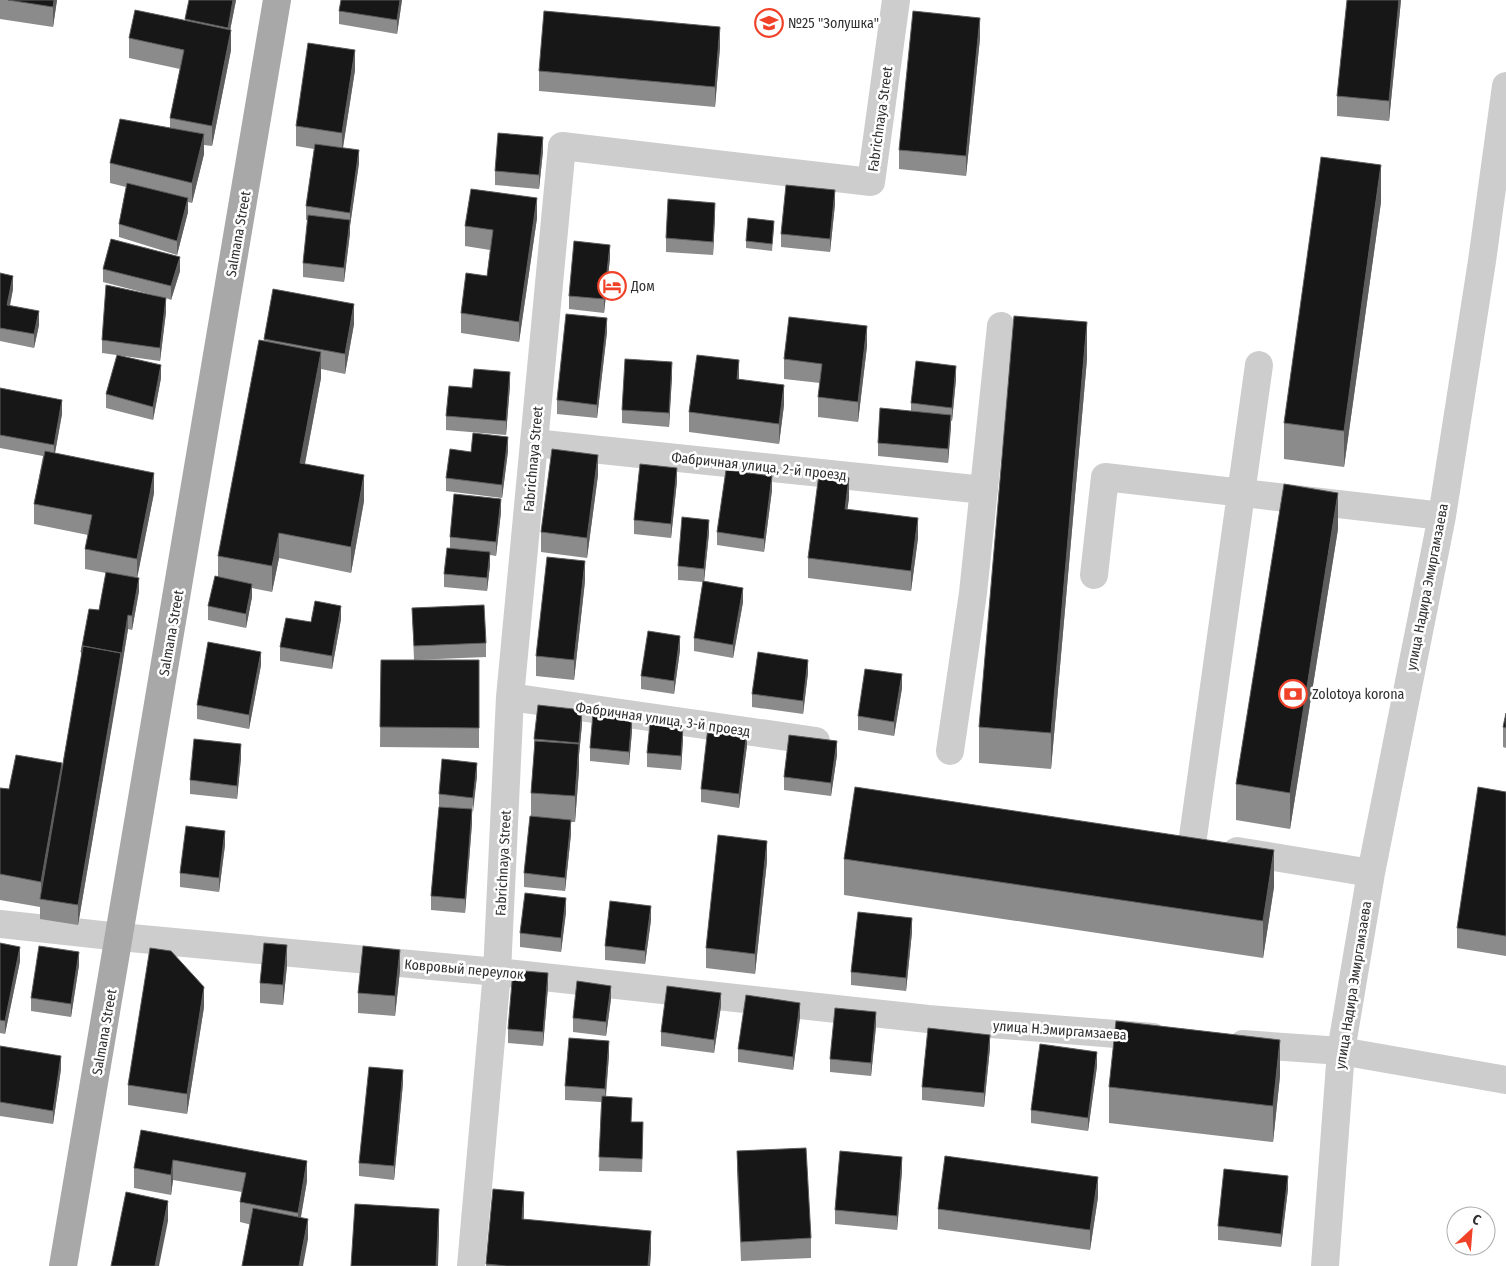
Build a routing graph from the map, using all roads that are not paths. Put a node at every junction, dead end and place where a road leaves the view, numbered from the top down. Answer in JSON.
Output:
{"nodes":[{"id":1,"x":277,"y":0,"type":"edge"},
{"id":2,"x":896,"y":0,"type":"edge"},
{"id":3,"x":1506,"y":86,"type":"edge"},
{"id":4,"x":1001,"y":326,"type":"dead end"},
{"id":5,"x":1259,"y":365,"type":"dead end"},
{"id":6,"x":534,"y":442,"type":"junction"},
{"id":7,"x":984,"y":490,"type":"junction"},
{"id":8,"x":1242,"y":492,"type":"junction"},
{"id":9,"x":1442,"y":516,"type":"junction"},
{"id":10,"x":1094,"y":575,"type":"dead end"},
{"id":11,"x":510,"y":697,"type":"junction"},
{"id":12,"x":816,"y":742,"type":"edge"},
{"id":13,"x":950,"y":751,"type":"dead end"},
{"id":14,"x":1163,"y":840,"type":"edge"},
{"id":15,"x":1192,"y":844,"type":"junction"},
{"id":16,"x":1371,"y":873,"type":"junction"},
{"id":17,"x":0,"y":924,"type":"edge"},
{"id":18,"x":120,"y":937,"type":"junction"},
{"id":19,"x":497,"y":972,"type":"junction"},
{"id":20,"x":928,"y":1020,"type":"joint"},
{"id":21,"x":1174,"y":1038,"type":"edge"},
{"id":22,"x":1223,"y":1042,"type":"edge"},
{"id":23,"x":1341,"y":1051,"type":"junction"},
{"id":24,"x":1506,"y":1080,"type":"edge"},
{"id":25,"x":63,"y":1266,"type":"edge"},
{"id":26,"x":471,"y":1266,"type":"edge"},
{"id":27,"x":1325,"y":1266,"type":"edge"}],
"edges":[{"from":1,"to":18,"type":"main road","name":"Salmana Street"},
{"from":2,"to":6,"type":"street","name":"Fabrichnaya Street"},
{"from":3,"to":9,"type":"street","name":"улица Надира Эмиргамзаева"},
{"from":4,"to":7,"type":"street"},
{"from":5,"to":8,"type":"street"},
{"from":6,"to":7,"type":"street","name":"Фабричная улица, 2-й проезд"},
{"from":6,"to":11,"type":"street","name":"Fabrichnaya Street"},
{"from":7,"to":13,"type":"street"},
{"from":8,"to":9,"type":"street"},
{"from":8,"to":10,"type":"street"},
{"from":8,"to":15,"type":"street"},
{"from":9,"to":16,"type":"street","name":"улица Надира Эмиргамзаева"},
{"from":11,"to":12,"type":"street","name":"Фабричная улица, 3-й проезд"},
{"from":11,"to":19,"type":"street","name":"Fabrichnaya Street"},
{"from":14,"to":15,"type":"street"},
{"from":15,"to":16,"type":"street"},
{"from":16,"to":23,"type":"street","name":"улица Надира Эмиргамзаева"},
{"from":17,"to":18,"type":"street","name":"Ковровый переулок"},
{"from":18,"to":19,"type":"street","name":"Ковровый переулок"},
{"from":18,"to":25,"type":"main road","name":"Salmana Street"},
{"from":19,"to":20,"type":"street","name":"Ковровый переулок"},
{"from":19,"to":26,"type":"street","name":"Fabrichnaya Street"},
{"from":20,"to":21,"type":"street","name":"улица Н.Эмиргамзаева"},
{"from":22,"to":23,"type":"street"},
{"from":23,"to":24,"type":"street"},
{"from":23,"to":27,"type":"street","name":"улица Надира Эмиргамзаева"}]}
